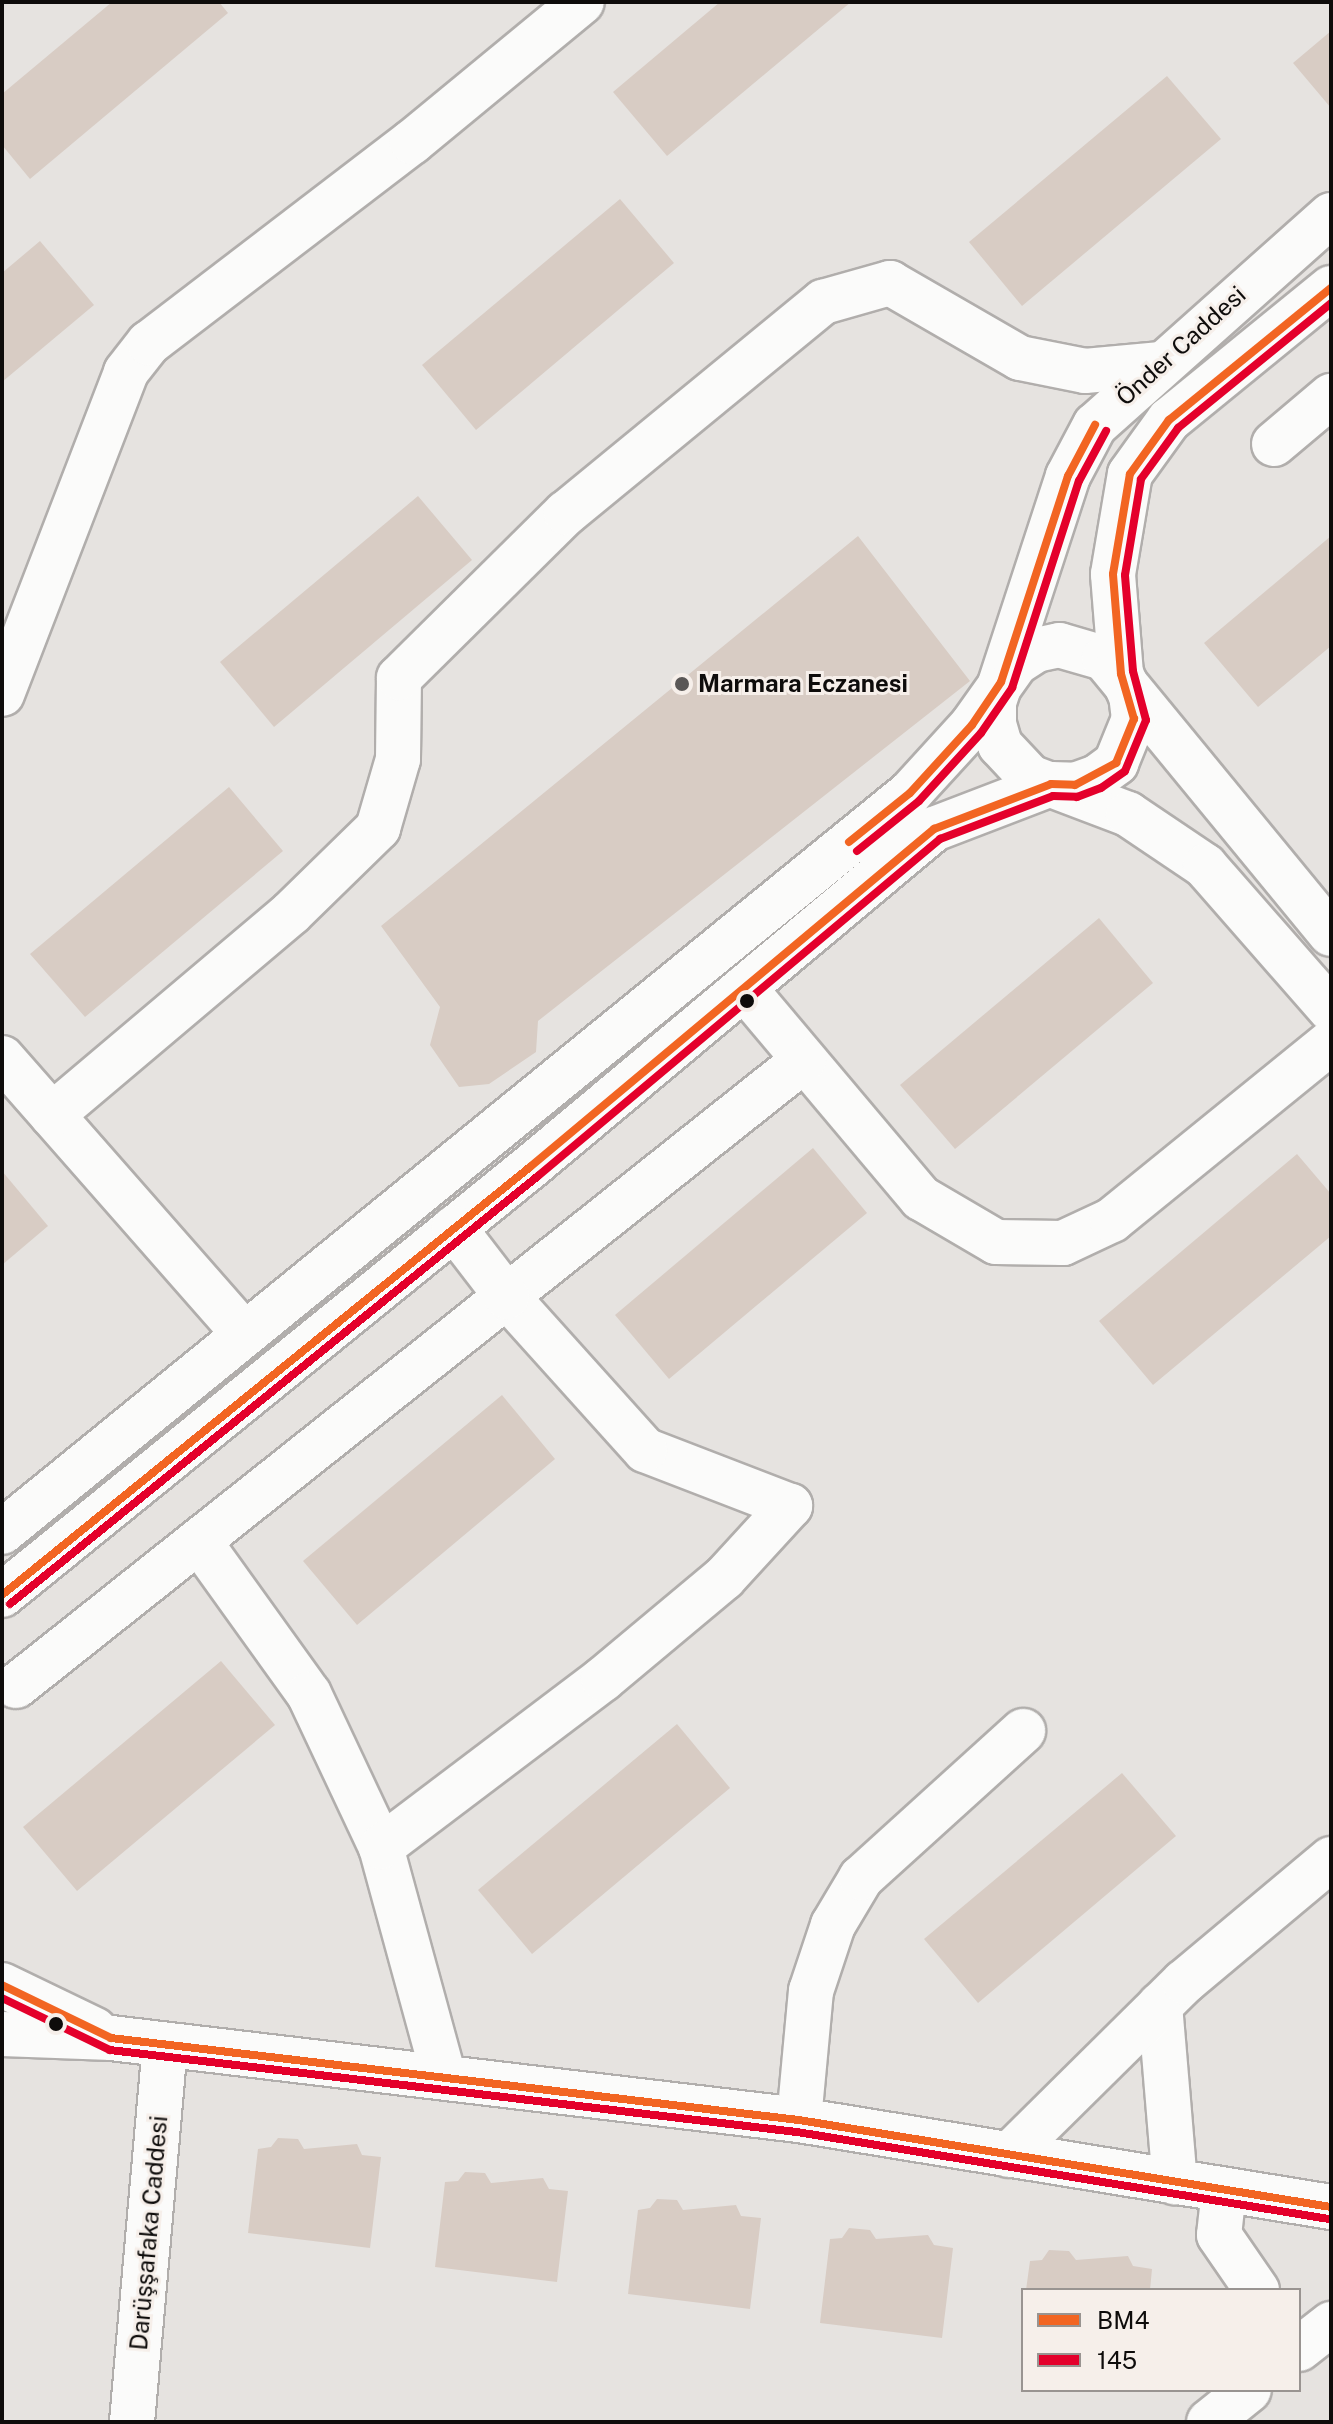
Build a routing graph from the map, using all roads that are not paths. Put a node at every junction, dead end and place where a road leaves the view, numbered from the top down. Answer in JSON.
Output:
{"nodes":[{"id":1,"x":582,"y":2,"type":"edge"},
{"id":2,"x":1331,"y":215,"type":"edge"},
{"id":3,"x":1331,"y":288,"type":"edge"},
{"id":4,"x":1159,"y":364,"type":"junction"},
{"id":5,"x":1331,"y":396,"type":"edge"},
{"id":6,"x":1274,"y":444,"type":"dead end"},
{"id":7,"x":1121,"y":674,"type":"junction"},
{"id":8,"x":1001,"y":682,"type":"junction"},
{"id":9,"x":2,"y":694,"type":"edge"},
{"id":10,"x":1051,"y":784,"type":"junction"},
{"id":11,"x":1331,"y":934,"type":"edge"},
{"id":12,"x":744,"y":988,"type":"junction"},
{"id":13,"x":1331,"y":1010,"type":"edge"},
{"id":14,"x":1331,"y":1042,"type":"edge"},
{"id":15,"x":2,"y":1058,"type":"edge"},
{"id":16,"x":804,"y":1060,"type":"junction"},
{"id":17,"x":52,"y":1115,"type":"junction"},
{"id":18,"x":454,"y":1228,"type":"junction"},
{"id":19,"x":507,"y":1297,"type":"junction"},
{"id":20,"x":243,"y":1332,"type":"junction"},
{"id":21,"x":2,"y":1532,"type":"edge"},
{"id":22,"x":199,"y":1541,"type":"junction"},
{"id":23,"x":2,"y":1595,"type":"edge"},
{"id":24,"x":16,"y":1686,"type":"dead end"},
{"id":25,"x":1023,"y":1731,"type":"dead end"},
{"id":26,"x":381,"y":1847,"type":"junction"},
{"id":27,"x":1331,"y":1859,"type":"edge"},
{"id":28,"x":2,"y":1985,"type":"edge"},
{"id":29,"x":1160,"y":2005,"type":"junction"},
{"id":30,"x":2,"y":2034,"type":"edge"},
{"id":31,"x":111,"y":2038,"type":"junction"},
{"id":32,"x":165,"y":2044,"type":"junction"},
{"id":33,"x":444,"y":2077,"type":"junction"},
{"id":34,"x":799,"y":2120,"type":"junction"},
{"id":35,"x":1009,"y":2155,"type":"junction"},
{"id":36,"x":1175,"y":2182,"type":"junction"},
{"id":37,"x":1224,"y":2190,"type":"junction"},
{"id":38,"x":1331,"y":2207,"type":"edge"},
{"id":39,"x":1256,"y":2288,"type":"edge"},
{"id":40,"x":1331,"y":2324,"type":"edge"},
{"id":41,"x":1301,"y":2347,"type":"edge"},
{"id":42,"x":1246,"y":2392,"type":"edge"},
{"id":43,"x":132,"y":2422,"type":"edge"},
{"id":44,"x":1209,"y":2422,"type":"edge"}],
"edges":[{"from":1,"to":9,"type":"street"},
{"from":2,"to":4,"type":"street","name":"Önder Caddesi"},
{"from":3,"to":7,"type":"street"},
{"from":4,"to":8,"type":"street","name":"Önder Caddesi"},
{"from":4,"to":17,"type":"street"},
{"from":5,"to":6,"type":"street"},
{"from":7,"to":8,"type":"street"},
{"from":7,"to":10,"type":"street"},
{"from":7,"to":11,"type":"street"},
{"from":8,"to":10,"type":"street"},
{"from":8,"to":20,"type":"street"},
{"from":10,"to":12,"type":"street"},
{"from":10,"to":13,"type":"street"},
{"from":12,"to":16,"type":"street"},
{"from":12,"to":18,"type":"street"},
{"from":14,"to":16,"type":"street"},
{"from":15,"to":17,"type":"street"},
{"from":16,"to":19,"type":"street"},
{"from":17,"to":20,"type":"street"},
{"from":18,"to":19,"type":"street"},
{"from":18,"to":23,"type":"street"},
{"from":19,"to":22,"type":"street"},
{"from":19,"to":26,"type":"street"},
{"from":20,"to":21,"type":"street"},
{"from":22,"to":24,"type":"street"},
{"from":22,"to":26,"type":"street"},
{"from":25,"to":34,"type":"street"},
{"from":26,"to":33,"type":"street"},
{"from":27,"to":29,"type":"street"},
{"from":28,"to":31,"type":"street"},
{"from":29,"to":35,"type":"street"},
{"from":29,"to":36,"type":"street"},
{"from":30,"to":31,"type":"street"},
{"from":31,"to":32,"type":"street"},
{"from":32,"to":33,"type":"street"},
{"from":32,"to":43,"type":"street","name":"Darüşşafaka Caddesi"},
{"from":33,"to":34,"type":"street"},
{"from":34,"to":35,"type":"street"},
{"from":35,"to":36,"type":"street"},
{"from":36,"to":37,"type":"street"},
{"from":37,"to":38,"type":"street"},
{"from":37,"to":39,"type":"street"},
{"from":40,"to":41,"type":"street"},
{"from":42,"to":44,"type":"street"}]}
